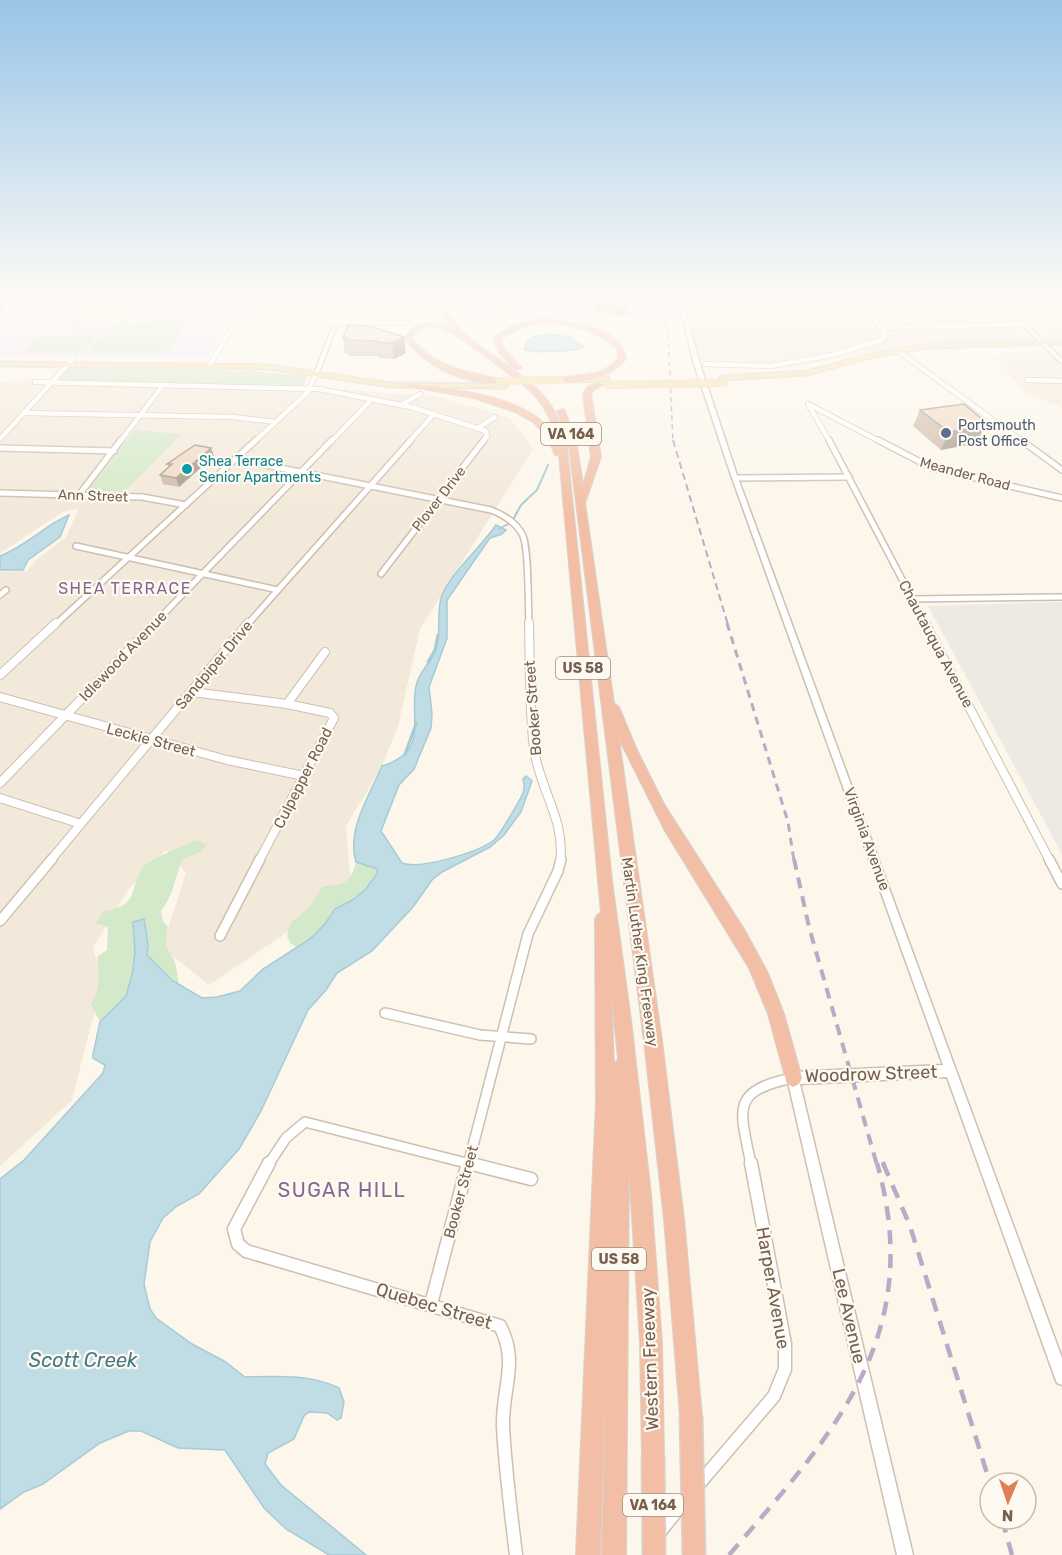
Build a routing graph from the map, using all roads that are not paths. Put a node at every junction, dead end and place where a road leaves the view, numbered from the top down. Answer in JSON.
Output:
{"nodes":[{"id":1,"x":63,"y":372,"type":"edge"},
{"id":2,"x":317,"y":372,"type":"edge"},
{"id":3,"x":324,"y":372,"type":"edge"},
{"id":4,"x":329,"y":372,"type":"edge"},
{"id":5,"x":454,"y":372,"type":"edge"},
{"id":6,"x":511,"y":372,"type":"edge"},
{"id":7,"x":522,"y":372,"type":"edge"},
{"id":8,"x":605,"y":372,"type":"edge"},
{"id":9,"x":700,"y":372,"type":"edge"},
{"id":10,"x":812,"y":372,"type":"edge"},
{"id":11,"x":841,"y":372,"type":"edge"},
{"id":12,"x":926,"y":372,"type":"edge"},
{"id":13,"x":724,"y":380,"type":"junction"},
{"id":14,"x":1027,"y":380,"type":"dead end"},
{"id":15,"x":1062,"y":381,"type":"edge"},
{"id":16,"x":35,"y":382,"type":"dead end"},
{"id":17,"x":53,"y":383,"type":"junction"},
{"id":18,"x":563,"y":383,"type":"junction"},
{"id":19,"x":604,"y":383,"type":"junction"},
{"id":20,"x":501,"y":384,"type":"junction"},
{"id":21,"x":163,"y":385,"type":"junction"},
{"id":22,"x":410,"y":386,"type":"junction"},
{"id":23,"x":310,"y":388,"type":"junction"},
{"id":24,"x":420,"y":394,"type":"dead end"},
{"id":25,"x":371,"y":400,"type":"junction"},
{"id":26,"x":808,"y":404,"type":"joint"},
{"id":27,"x":401,"y":405,"type":"junction"},
{"id":28,"x":25,"y":412,"type":"junction"},
{"id":29,"x":434,"y":414,"type":"junction"},
{"id":30,"x":141,"y":415,"type":"junction"},
{"id":31,"x":495,"y":417,"type":"dead end"},
{"id":32,"x":275,"y":422,"type":"junction"},
{"id":33,"x":478,"y":428,"type":"junction"},
{"id":34,"x":0,"y":439,"type":"edge"},
{"id":35,"x":0,"y":448,"type":"edge"},
{"id":36,"x":114,"y":451,"type":"junction"},
{"id":37,"x":236,"y":459,"type":"junction"},
{"id":38,"x":1062,"y":470,"type":"edge"},
{"id":39,"x":302,"y":472,"type":"junction"},
{"id":40,"x":849,"y":477,"type":"junction"},
{"id":41,"x":735,"y":478,"type":"junction"},
{"id":42,"x":566,"y":483,"type":"junction"},
{"id":43,"x":371,"y":485,"type":"junction"},
{"id":44,"x":0,"y":493,"type":"edge"},
{"id":45,"x":79,"y":495,"type":"junction"},
{"id":46,"x":1062,"y":498,"type":"edge"},
{"id":47,"x":439,"y":499,"type":"junction"},
{"id":48,"x":186,"y":504,"type":"junction"},
{"id":49,"x":582,"y":518,"type":"junction"},
{"id":50,"x":76,"y":546,"type":"dead end"},
{"id":51,"x":129,"y":556,"type":"junction"},
{"id":52,"x":204,"y":573,"type":"junction"},
{"id":53,"x":381,"y":574,"type":"dead end"},
{"id":54,"x":278,"y":590,"type":"junction"},
{"id":55,"x":1062,"y":597,"type":"edge"},
{"id":56,"x":913,"y":599,"type":"junction"},
{"id":57,"x":326,"y":652,"type":"dead end"},
{"id":58,"x":0,"y":675,"type":"edge"},
{"id":59,"x":603,"y":679,"type":"junction"},
{"id":60,"x":192,"y":692,"type":"junction"},
{"id":61,"x":0,"y":698,"type":"edge"},
{"id":62,"x":287,"y":704,"type":"junction"},
{"id":63,"x":65,"y":716,"type":"junction"},
{"id":64,"x":151,"y":740,"type":"junction"},
{"id":65,"x":304,"y":776,"type":"junction"},
{"id":66,"x":0,"y":783,"type":"edge"},
{"id":67,"x":0,"y":798,"type":"edge"},
{"id":68,"x":81,"y":824,"type":"junction"},
{"id":69,"x":605,"y":881,"type":"junction"},
{"id":70,"x":1062,"y":884,"type":"edge"},
{"id":71,"x":0,"y":921,"type":"edge"},
{"id":72,"x":220,"y":936,"type":"dead end"},
{"id":73,"x":385,"y":1013,"type":"dead end"},
{"id":74,"x":623,"y":1020,"type":"junction"},
{"id":75,"x":501,"y":1038,"type":"junction"},
{"id":76,"x":531,"y":1039,"type":"dead end"},
{"id":77,"x":950,"y":1071,"type":"junction"},
{"id":78,"x":793,"y":1078,"type":"junction"},
{"id":79,"x":469,"y":1162,"type":"junction"},
{"id":80,"x":531,"y":1179,"type":"dead end"},
{"id":81,"x":432,"y":1304,"type":"junction"},
{"id":82,"x":1062,"y":1378,"type":"edge"},
{"id":83,"x":516,"y":1555,"type":"edge"},
{"id":84,"x":588,"y":1555,"type":"edge"},
{"id":85,"x":614,"y":1555,"type":"edge"},
{"id":86,"x":641,"y":1555,"type":"edge"},
{"id":87,"x":654,"y":1555,"type":"edge"},
{"id":88,"x":694,"y":1555,"type":"edge"},
{"id":89,"x":905,"y":1555,"type":"edge"}],
"edges":[{"from":1,"to":17,"type":"street"},
{"from":2,"to":23,"type":"street"},
{"from":3,"to":22,"type":"main road"},
{"from":4,"to":20,"type":"main road"},
{"from":5,"to":20,"type":"highway","number":"US 58"},
{"from":6,"to":42,"type":"highway","name":"Martin Luther King Freeway","number":"US 58"},
{"from":7,"to":49,"type":"highway","name":"Martin Luther King Freeway","number":"VA 164"},
{"from":8,"to":18,"type":"highway"},
{"from":9,"to":41,"type":"street","name":"Virginia Avenue"},
{"from":10,"to":13,"type":"main road"},
{"from":11,"to":13,"type":"main road"},
{"from":12,"to":38,"type":"street"},
{"from":13,"to":19,"type":"main road","bridge":true},
{"from":14,"to":15,"type":"street"},
{"from":16,"to":17,"type":"street"},
{"from":17,"to":21,"type":"street"},
{"from":17,"to":28,"type":"street"},
{"from":18,"to":19,"type":"main road"},
{"from":18,"to":20,"type":"main road"},
{"from":19,"to":49,"type":"highway","number":"US 58"},
{"from":20,"to":22,"type":"main road"},
{"from":21,"to":23,"type":"street"},
{"from":21,"to":30,"type":"street"},
{"from":22,"to":42,"type":"highway"},
{"from":23,"to":25,"type":"street"},
{"from":23,"to":32,"type":"street"},
{"from":24,"to":27,"type":"street"},
{"from":25,"to":27,"type":"street"},
{"from":25,"to":39,"type":"street","name":"Idlewood Avenue"},
{"from":26,"to":40,"type":"street","name":"Chautauqua Avenue"},
{"from":26,"to":46,"type":"street","name":"Meander Road"},
{"from":27,"to":29,"type":"street"},
{"from":28,"to":30,"type":"street"},
{"from":28,"to":34,"type":"street"},
{"from":29,"to":33,"type":"street"},
{"from":29,"to":43,"type":"street","name":"Sandpiper Drive"},
{"from":30,"to":32,"type":"street"},
{"from":30,"to":36,"type":"street"},
{"from":31,"to":33,"type":"street"},
{"from":32,"to":37,"type":"street"},
{"from":33,"to":47,"type":"street","name":"Plover Drive"},
{"from":35,"to":36,"type":"street"},
{"from":36,"to":45,"type":"street"},
{"from":37,"to":39,"type":"street","name":"Booker Street"},
{"from":37,"to":48,"type":"street"},
{"from":39,"to":43,"type":"street","name":"Booker Street"},
{"from":39,"to":52,"type":"street","name":"Idlewood Avenue"},
{"from":40,"to":41,"type":"street"},
{"from":40,"to":56,"type":"street","name":"Chautauqua Avenue"},
{"from":41,"to":77,"type":"street","name":"Virginia Avenue"},
{"from":42,"to":69,"type":"highway","name":"Martin Luther King Freeway","number":"US 58"},
{"from":43,"to":47,"type":"street","name":"Booker Street"},
{"from":43,"to":54,"type":"street","name":"Sandpiper Drive"},
{"from":44,"to":45,"type":"street","name":"Ann Street"},
{"from":45,"to":48,"type":"street","name":"Ann Street"},
{"from":47,"to":53,"type":"street","name":"Plover Drive"},
{"from":47,"to":75,"type":"street","name":"Booker Street"},
{"from":48,"to":51,"type":"street"},
{"from":49,"to":59,"type":"highway","name":"Martin Luther King Freeway","number":"US 58"},
{"from":50,"to":51,"type":"street"},
{"from":51,"to":52,"type":"street"},
{"from":51,"to":58,"type":"street"},
{"from":52,"to":54,"type":"street"},
{"from":52,"to":63,"type":"street","name":"Idlewood Avenue"},
{"from":54,"to":60,"type":"street","name":"Sandpiper Drive"},
{"from":55,"to":56,"type":"street"},
{"from":56,"to":70,"type":"street","name":"Chautauqua Avenue"},
{"from":57,"to":62,"type":"street"},
{"from":59,"to":78,"type":"highway"},
{"from":59,"to":88,"type":"highway","name":"Martin Luther King Freeway","number":"US 58","bridge":true},
{"from":60,"to":62,"type":"street","name":"Culpepper Road"},
{"from":60,"to":64,"type":"street","name":"Sandpiper Drive"},
{"from":61,"to":63,"type":"street","name":"Leckie Street"},
{"from":62,"to":65,"type":"street","name":"Culpepper Road"},
{"from":63,"to":64,"type":"street","name":"Leckie Street"},
{"from":63,"to":66,"type":"street","name":"Idlewood Avenue"},
{"from":64,"to":65,"type":"street","name":"Leckie Street"},
{"from":64,"to":68,"type":"street","name":"Sandpiper Drive"},
{"from":65,"to":72,"type":"street","name":"Culpepper Road"},
{"from":67,"to":68,"type":"street"},
{"from":68,"to":71,"type":"street","name":"Sandpiper Drive"},
{"from":69,"to":74,"type":"highway","name":"Martin Luther King Freeway","number":"US 58"},
{"from":69,"to":84,"type":"highway"},
{"from":73,"to":75,"type":"street"},
{"from":74,"to":85,"type":"highway","number":"US 58"},
{"from":74,"to":87,"type":"highway","name":"Western Freeway","number":"VA 164","bridge":true},
{"from":75,"to":76,"type":"street"},
{"from":75,"to":79,"type":"street","name":"Booker Street"},
{"from":77,"to":78,"type":"street","name":"Woodrow Street"},
{"from":77,"to":82,"type":"street","name":"Virginia Avenue"},
{"from":78,"to":86,"type":"street","name":"Harper Avenue"},
{"from":78,"to":89,"type":"street","name":"Lee Avenue"},
{"from":79,"to":80,"type":"street"},
{"from":79,"to":81,"type":"street","name":"Booker Street"},
{"from":79,"to":81,"type":"street","name":"Quebec Street"},
{"from":81,"to":83,"type":"street","name":"Quebec Street"}]}
